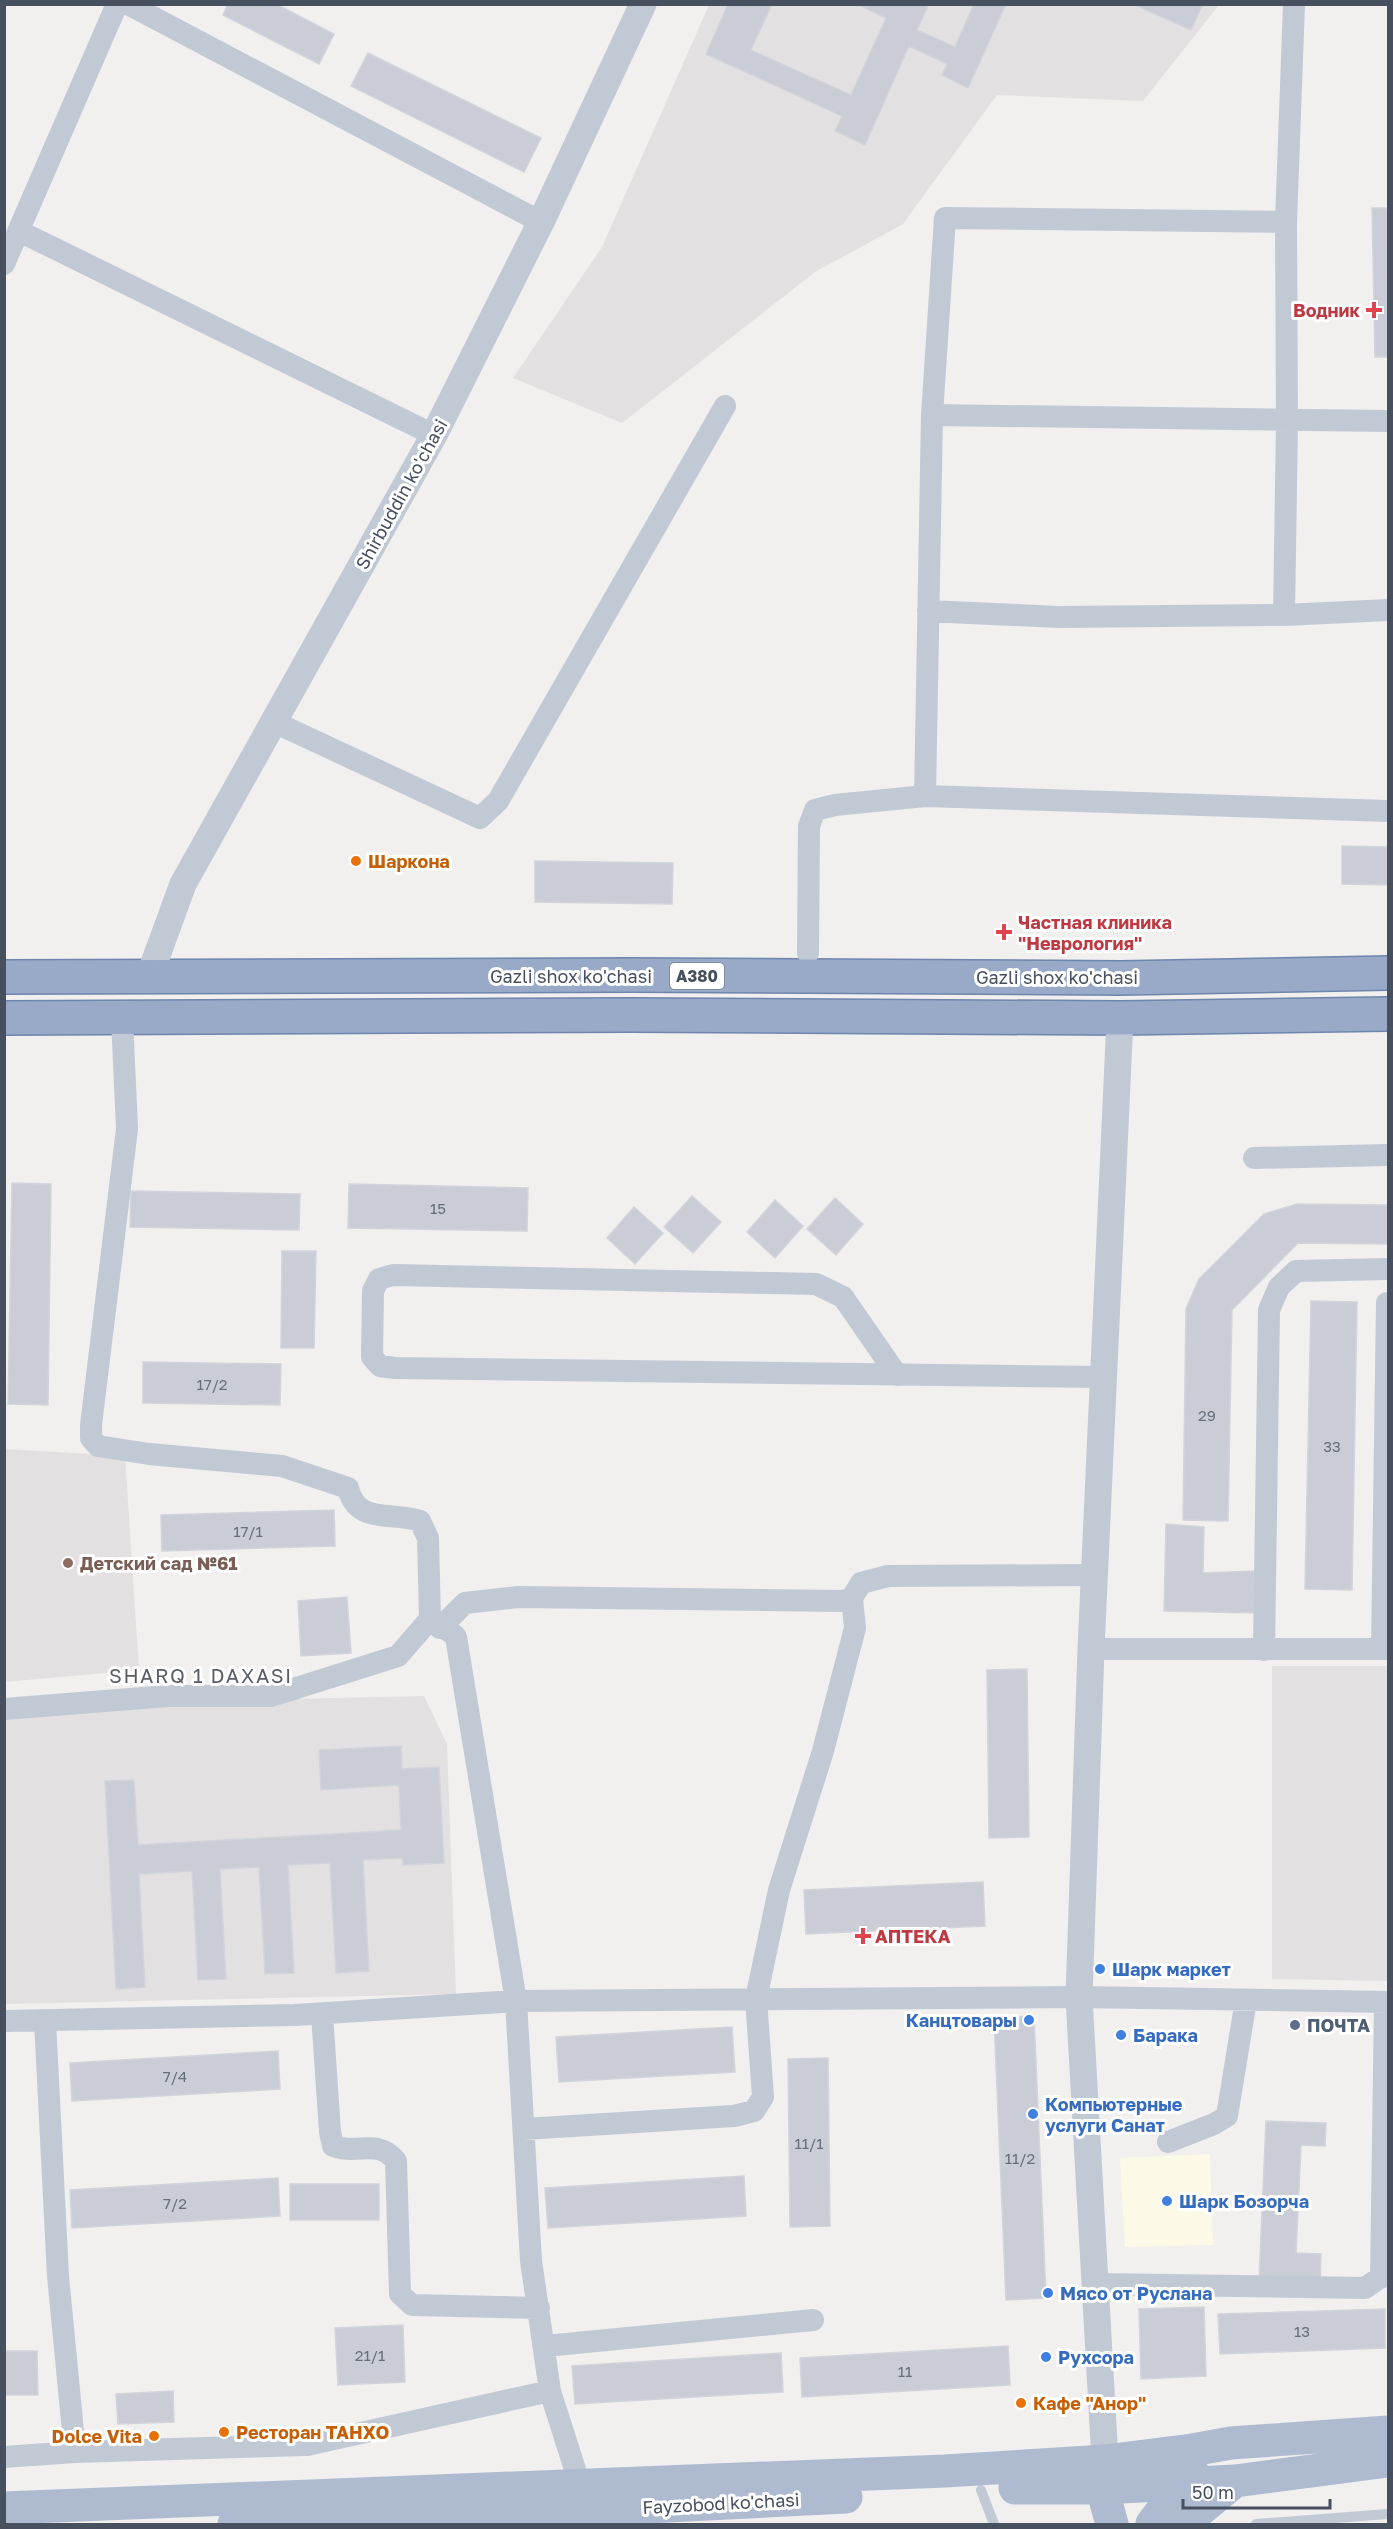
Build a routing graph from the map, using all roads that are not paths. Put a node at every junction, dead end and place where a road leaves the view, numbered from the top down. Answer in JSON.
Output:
{"nodes":[{"id":1,"x":117,"y":4,"type":"edge"},
{"id":2,"x":128,"y":4,"type":"edge"},
{"id":3,"x":643,"y":4,"type":"edge"},
{"id":4,"x":1294,"y":4,"type":"edge"},
{"id":5,"x":541,"y":222,"type":"junction"},
{"id":6,"x":1286,"y":222,"type":"junction"},
{"id":7,"x":19,"y":231,"type":"junction"},
{"id":8,"x":4,"y":264,"type":"edge"},
{"id":9,"x":724,"y":406,"type":"dead end"},
{"id":10,"x":932,"y":415,"type":"junction"},
{"id":11,"x":1389,"y":421,"type":"edge"},
{"id":12,"x":1287,"y":422,"type":"junction"},
{"id":13,"x":434,"y":435,"type":"junction"},
{"id":14,"x":1389,"y":610,"type":"edge"},
{"id":15,"x":928,"y":611,"type":"junction"},
{"id":16,"x":1284,"y":615,"type":"junction"},
{"id":17,"x":274,"y":722,"type":"junction"},
{"id":18,"x":925,"y":796,"type":"junction"},
{"id":19,"x":1389,"y":811,"type":"edge"},
{"id":20,"x":808,"y":953,"type":"dead end"},
{"id":21,"x":1389,"y":973,"type":"edge"},
{"id":22,"x":4,"y":977,"type":"edge"},
{"id":23,"x":149,"y":978,"type":"junction"},
{"id":24,"x":1389,"y":1014,"type":"edge"},
{"id":25,"x":4,"y":1018,"type":"edge"},
{"id":26,"x":122,"y":1018,"type":"junction"},
{"id":27,"x":1120,"y":1018,"type":"junction"},
{"id":28,"x":1389,"y":1155,"type":"edge"},
{"id":29,"x":1254,"y":1158,"type":"dead end"},
{"id":30,"x":1389,"y":1269,"type":"edge"},
{"id":31,"x":1388,"y":1303,"type":"edge"},
{"id":32,"x":897,"y":1375,"type":"junction"},
{"id":33,"x":1103,"y":1377,"type":"junction"},
{"id":34,"x":1094,"y":1575,"type":"junction"},
{"id":35,"x":852,"y":1598,"type":"junction"},
{"id":36,"x":435,"y":1624,"type":"junction"},
{"id":37,"x":1091,"y":1649,"type":"junction"},
{"id":38,"x":1385,"y":1649,"type":"edge"},
{"id":39,"x":1264,"y":1650,"type":"junction"},
{"id":40,"x":4,"y":1709,"type":"edge"},
{"id":41,"x":1079,"y":1997,"type":"junction"},
{"id":42,"x":756,"y":1999,"type":"junction"},
{"id":43,"x":1246,"y":2000,"type":"junction"},
{"id":44,"x":516,"y":2001,"type":"junction"},
{"id":45,"x":1387,"y":2002,"type":"edge"},
{"id":46,"x":322,"y":2014,"type":"junction"},
{"id":47,"x":45,"y":2020,"type":"junction"},
{"id":48,"x":4,"y":2021,"type":"edge"},
{"id":49,"x":524,"y":2129,"type":"junction"},
{"id":50,"x":1168,"y":2142,"type":"dead end"},
{"id":51,"x":1385,"y":2275,"type":"edge"},
{"id":52,"x":1095,"y":2284,"type":"junction"},
{"id":53,"x":539,"y":2308,"type":"junction"},
{"id":54,"x":813,"y":2320,"type":"dead end"},
{"id":55,"x":545,"y":2346,"type":"junction"},
{"id":56,"x":550,"y":2391,"type":"junction"},
{"id":57,"x":1389,"y":2432,"type":"edge"},
{"id":58,"x":1231,"y":2443,"type":"junction"},
{"id":59,"x":75,"y":2452,"type":"junction"},
{"id":60,"x":4,"y":2457,"type":"edge"},
{"id":61,"x":1389,"y":2462,"type":"edge"},
{"id":62,"x":1104,"y":2475,"type":"junction"},
{"id":63,"x":1234,"y":2481,"type":"junction"},
{"id":64,"x":1180,"y":2484,"type":"junction"},
{"id":65,"x":1136,"y":2486,"type":"junction"},
{"id":66,"x":981,"y":2490,"type":"junction"},
{"id":67,"x":586,"y":2507,"type":"edge"},
{"id":68,"x":4,"y":2508,"type":"edge"},
{"id":69,"x":1389,"y":2514,"type":"edge"},
{"id":70,"x":320,"y":2522,"type":"edge"},
{"id":71,"x":234,"y":2524,"type":"edge"},
{"id":72,"x":994,"y":2524,"type":"edge"},
{"id":73,"x":1112,"y":2524,"type":"edge"},
{"id":74,"x":1141,"y":2524,"type":"edge"},
{"id":75,"x":1152,"y":2524,"type":"edge"},
{"id":76,"x":1183,"y":2524,"type":"edge"},
{"id":77,"x":1256,"y":2524,"type":"edge"}],
"edges":[{"from":1,"to":7,"type":"street"},
{"from":2,"to":5,"type":"street"},
{"from":3,"to":5,"type":"street","name":"Shirbuddin ko'chasi"},
{"from":4,"to":6,"type":"street"},
{"from":5,"to":13,"type":"street","name":"Shirbuddin ko'chasi"},
{"from":6,"to":10,"type":"street"},
{"from":6,"to":12,"type":"street"},
{"from":7,"to":8,"type":"street"},
{"from":7,"to":13,"type":"street"},
{"from":9,"to":17,"type":"street"},
{"from":10,"to":12,"type":"street"},
{"from":10,"to":15,"type":"street"},
{"from":11,"to":12,"type":"street"},
{"from":12,"to":16,"type":"street"},
{"from":13,"to":17,"type":"street","name":"Shirbuddin ko'chasi"},
{"from":14,"to":16,"type":"street"},
{"from":15,"to":16,"type":"street"},
{"from":15,"to":18,"type":"street"},
{"from":17,"to":23,"type":"street","name":"Shirbuddin ko'chasi"},
{"from":18,"to":19,"type":"street"},
{"from":18,"to":20,"type":"street"},
{"from":21,"to":23,"type":"highway","name":"Gazli shox ko'chasi","number":"A380"},
{"from":22,"to":23,"type":"highway","name":"Gazli shox ko'chasi","number":"A380"},
{"from":24,"to":27,"type":"highway","number":"A380"},
{"from":25,"to":26,"type":"highway","number":"A380"},
{"from":26,"to":27,"type":"highway","number":"A380"},
{"from":26,"to":36,"type":"street"},
{"from":27,"to":33,"type":"street"},
{"from":28,"to":29,"type":"street"},
{"from":30,"to":39,"type":"street"},
{"from":31,"to":38,"type":"street"},
{"from":32,"to":32,"type":"street"},
{"from":32,"to":33,"type":"street"},
{"from":33,"to":34,"type":"street"},
{"from":34,"to":35,"type":"street"},
{"from":34,"to":37,"type":"street"},
{"from":35,"to":36,"type":"street"},
{"from":35,"to":42,"type":"street"},
{"from":36,"to":40,"type":"street"},
{"from":36,"to":44,"type":"street"},
{"from":37,"to":39,"type":"street"},
{"from":37,"to":41,"type":"street"},
{"from":38,"to":39,"type":"street"},
{"from":41,"to":42,"type":"street"},
{"from":41,"to":43,"type":"street"},
{"from":41,"to":52,"type":"street"},
{"from":42,"to":44,"type":"street"},
{"from":42,"to":49,"type":"street"},
{"from":43,"to":45,"type":"street"},
{"from":43,"to":50,"type":"street"},
{"from":44,"to":46,"type":"street"},
{"from":44,"to":49,"type":"street"},
{"from":45,"to":51,"type":"street"},
{"from":46,"to":47,"type":"street"},
{"from":46,"to":53,"type":"street"},
{"from":47,"to":48,"type":"street"},
{"from":47,"to":59,"type":"street"},
{"from":49,"to":53,"type":"street"},
{"from":51,"to":52,"type":"street"},
{"from":52,"to":62,"type":"street"},
{"from":53,"to":55,"type":"street"},
{"from":54,"to":55,"type":"street"},
{"from":55,"to":56,"type":"street"},
{"from":56,"to":59,"type":"street"},
{"from":56,"to":67,"type":"street"},
{"from":57,"to":58,"type":"main road"},
{"from":58,"to":62,"type":"main road"},
{"from":58,"to":64,"type":"main road"},
{"from":59,"to":60,"type":"street"},
{"from":61,"to":63,"type":"main road","name":"Fayzobod ko'chasi"},
{"from":62,"to":65,"type":"main road","name":"Fayzobod ko'chasi"},
{"from":62,"to":66,"type":"main road","name":"Fayzobod ko'chasi"},
{"from":62,"to":67,"type":"main road"},
{"from":62,"to":73,"type":"main road"},
{"from":63,"to":64,"type":"main road","name":"Fayzobod ko'chasi"},
{"from":63,"to":76,"type":"main road"},
{"from":64,"to":65,"type":"main road","name":"Fayzobod ko'chasi"},
{"from":64,"to":75,"type":"main road"},
{"from":65,"to":74,"type":"main road"},
{"from":66,"to":67,"type":"main road","name":"Fayzobod ko'chasi"},
{"from":66,"to":72,"type":"lane"},
{"from":67,"to":68,"type":"main road"},
{"from":67,"to":70,"type":"main road","name":"Fayzobod ko'chasi"},
{"from":69,"to":77,"type":"lane"},
{"from":70,"to":71,"type":"main road","name":"Fayzobod ko'chasi"}]}
